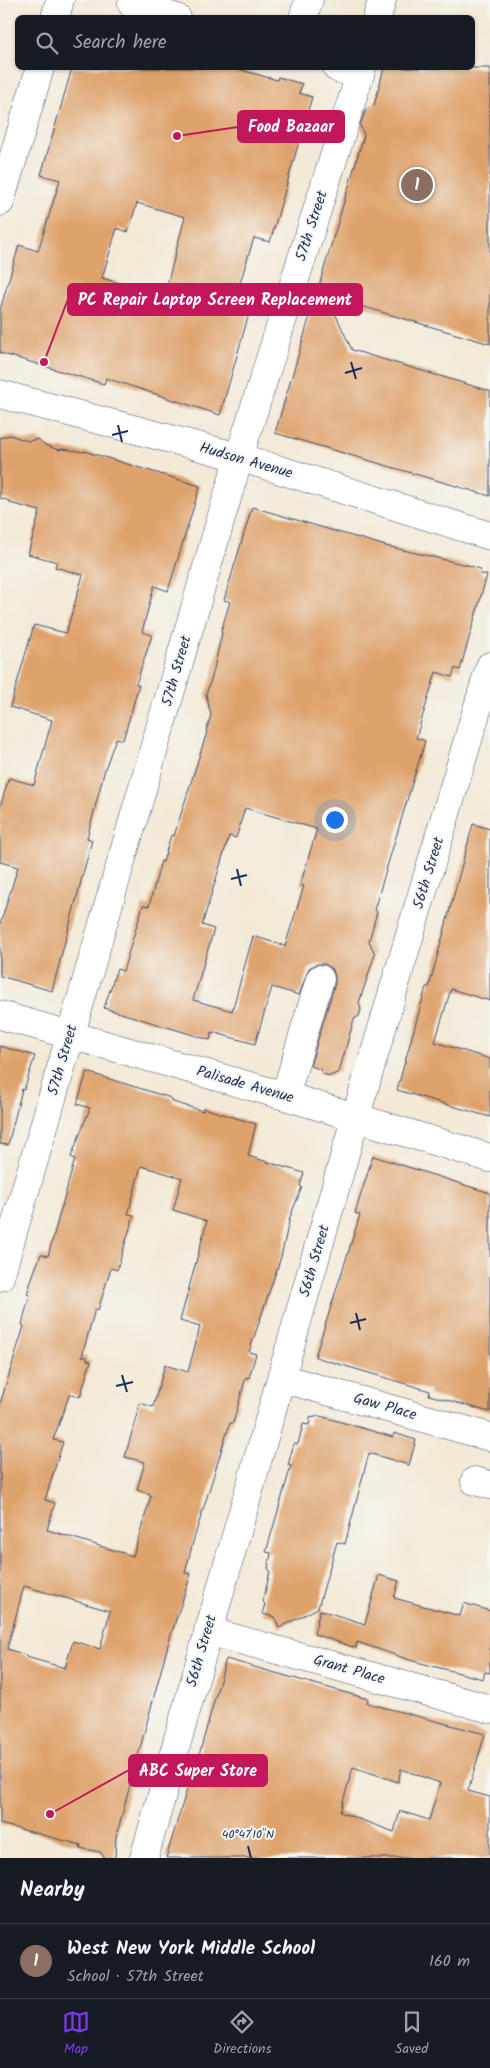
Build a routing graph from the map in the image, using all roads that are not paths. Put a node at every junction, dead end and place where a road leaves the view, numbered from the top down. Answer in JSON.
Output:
{"nodes":[{"id":1,"x":60,"y":0,"type":"edge"},
{"id":2,"x":134,"y":0,"type":"edge"},
{"id":3,"x":308,"y":0,"type":"edge"},
{"id":4,"x":382,"y":0,"type":"edge"},
{"id":5,"x":56,"y":15,"type":"edge"},
{"id":6,"x":167,"y":15,"type":"edge"},
{"id":7,"x":304,"y":15,"type":"edge"},
{"id":8,"x":378,"y":15,"type":"edge"},
{"id":9,"x":39,"y":70,"type":"edge"},
{"id":10,"x":353,"y":70,"type":"edge"},
{"id":11,"x":0,"y":202,"type":"edge"},
{"id":12,"x":0,"y":394,"type":"edge"},
{"id":13,"x":239,"y":457,"type":"junction"},
{"id":14,"x":490,"y":536,"type":"edge"},
{"id":15,"x":490,"y":666,"type":"edge"},
{"id":16,"x":320,"y":979,"type":"dead end"},
{"id":17,"x":0,"y":1014,"type":"edge"},
{"id":18,"x":70,"y":1036,"type":"junction"},
{"id":19,"x":285,"y":1096,"type":"junction"},
{"id":20,"x":355,"y":1119,"type":"junction"},
{"id":21,"x":490,"y":1158,"type":"edge"},
{"id":22,"x":0,"y":1277,"type":"edge"},
{"id":23,"x":281,"y":1378,"type":"junction"},
{"id":24,"x":490,"y":1437,"type":"edge"},
{"id":25,"x":208,"y":1631,"type":"junction"},
{"id":26,"x":490,"y":1709,"type":"edge"},
{"id":27,"x":144,"y":1858,"type":"edge"}],
"edges":[{"from":1,"to":5,"type":"street"},
{"from":2,"to":6,"type":"street"},
{"from":3,"to":7,"type":"street"},
{"from":4,"to":8,"type":"street"},
{"from":9,"to":11,"type":"street"},
{"from":10,"to":13,"type":"street","name":"57th Street"},
{"from":12,"to":13,"type":"street","name":"Hudson Avenue"},
{"from":13,"to":14,"type":"street","name":"Hudson Avenue"},
{"from":13,"to":18,"type":"street","name":"57th Street"},
{"from":15,"to":20,"type":"street","name":"56th Street"},
{"from":16,"to":19,"type":"street"},
{"from":17,"to":18,"type":"street","name":"Palisade Avenue"},
{"from":18,"to":19,"type":"street","name":"Palisade Avenue"},
{"from":18,"to":22,"type":"street","name":"57th Street"},
{"from":19,"to":20,"type":"street","name":"Palisade Avenue"},
{"from":20,"to":21,"type":"street","name":"Palisade Avenue"},
{"from":20,"to":23,"type":"street","name":"56th Street"},
{"from":23,"to":24,"type":"street","name":"Gaw Place"},
{"from":23,"to":25,"type":"street","name":"56th Street"},
{"from":25,"to":26,"type":"street","name":"Grant Place"},
{"from":25,"to":27,"type":"street","name":"56th Street"}]}
